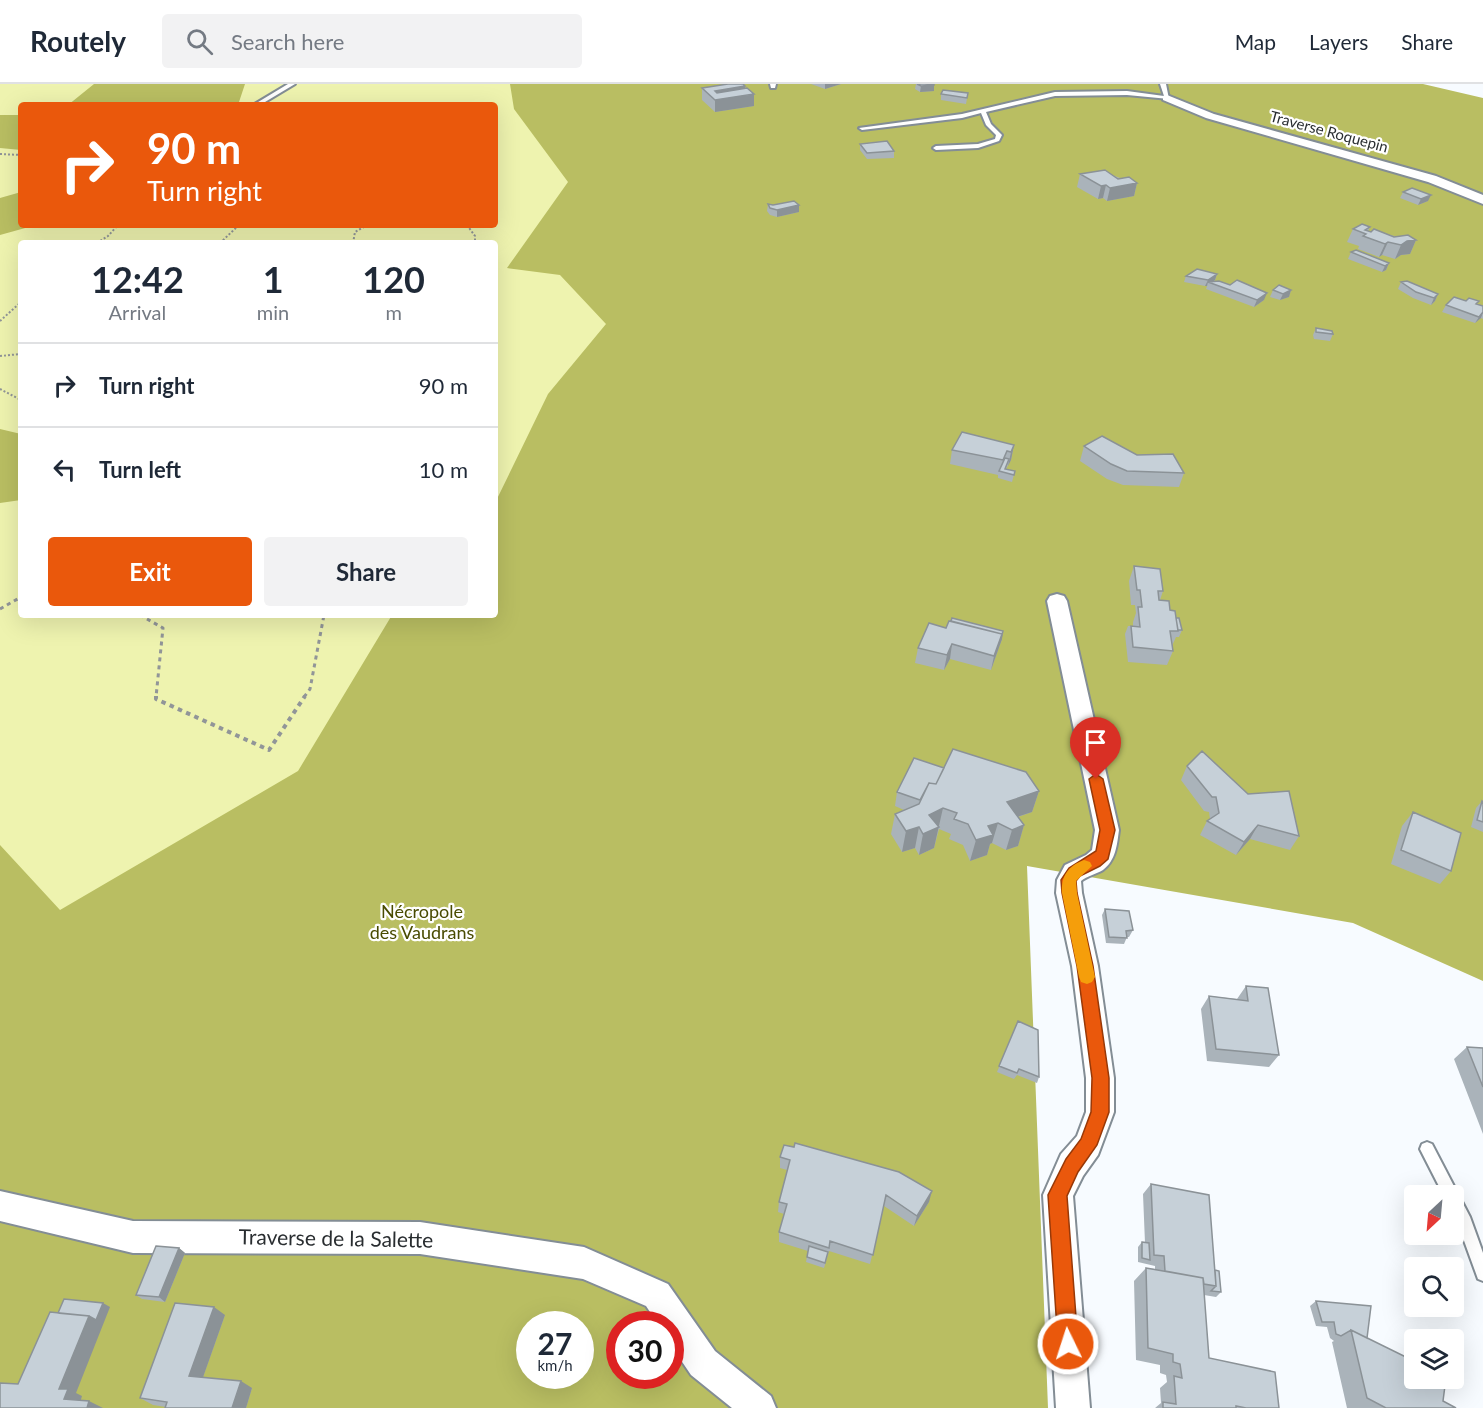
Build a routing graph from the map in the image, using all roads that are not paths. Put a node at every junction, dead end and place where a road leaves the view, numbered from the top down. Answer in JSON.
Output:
{"nodes":[{"id":1,"x":292,"y":84,"type":"edge"},
{"id":2,"x":1163,"y":84,"type":"edge"},
{"id":3,"x":1167,"y":98,"type":"junction"},
{"id":4,"x":261,"y":102,"type":"edge"},
{"id":5,"x":983,"y":111,"type":"junction"},
{"id":6,"x":862,"y":128,"type":"dead end"},
{"id":7,"x":936,"y":148,"type":"dead end"},
{"id":8,"x":1483,"y":200,"type":"edge"},
{"id":9,"x":1057,"y":601,"type":"dead end"},
{"id":10,"x":1427,"y":1149,"type":"dead end"},
{"id":11,"x":1446,"y":1185,"type":"edge"},
{"id":12,"x":0,"y":1206,"type":"edge"},
{"id":13,"x":1464,"y":1220,"type":"edge"},
{"id":14,"x":1483,"y":1274,"type":"edge"},
{"id":15,"x":759,"y":1408,"type":"edge"},
{"id":16,"x":1073,"y":1408,"type":"edge"}],
"edges":[{"from":1,"to":4,"type":"lane"},
{"from":2,"to":3,"type":"lane"},
{"from":3,"to":5,"type":"lane"},
{"from":3,"to":8,"type":"street","name":"Traverse Roquepin"},
{"from":5,"to":6,"type":"lane"},
{"from":5,"to":7,"type":"lane"},
{"from":9,"to":16,"type":"street"},
{"from":10,"to":11,"type":"lane"},
{"from":12,"to":15,"type":"street","name":"Traverse de la Salette"},
{"from":13,"to":14,"type":"lane"}]}
